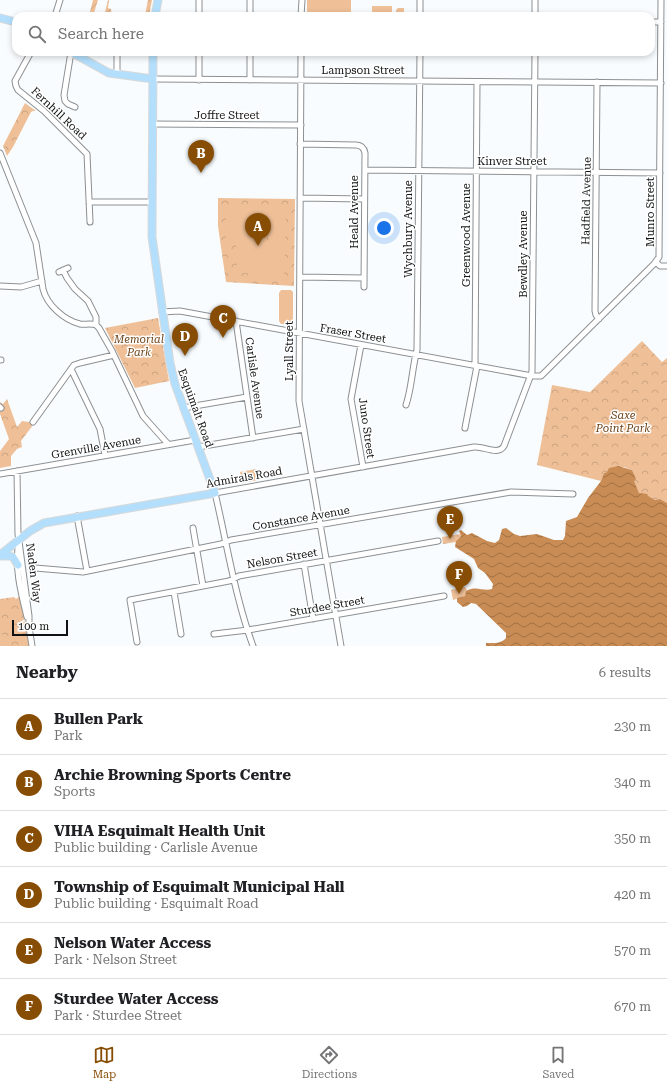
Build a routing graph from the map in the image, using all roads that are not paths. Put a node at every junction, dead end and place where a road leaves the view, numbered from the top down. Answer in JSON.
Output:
{"nodes":[{"id":1,"x":60,"y":0,"type":"edge"},
{"id":2,"x":158,"y":0,"type":"edge"},
{"id":3,"x":199,"y":0,"type":"edge"},
{"id":4,"x":250,"y":0,"type":"edge"},
{"id":5,"x":302,"y":0,"type":"edge"},
{"id":6,"x":420,"y":0,"type":"edge"},
{"id":7,"x":535,"y":0,"type":"edge"},
{"id":8,"x":661,"y":0,"type":"edge"},
{"id":9,"x":56,"y":12,"type":"edge"},
{"id":10,"x":156,"y":12,"type":"edge"},
{"id":11,"x":199,"y":12,"type":"edge"},
{"id":12,"x":250,"y":12,"type":"edge"},
{"id":13,"x":301,"y":12,"type":"edge"},
{"id":14,"x":420,"y":12,"type":"edge"},
{"id":15,"x":535,"y":12,"type":"edge"},
{"id":16,"x":0,"y":18,"type":"edge"},
{"id":17,"x":12,"y":21,"type":"edge"},
{"id":18,"x":655,"y":22,"type":"edge"},
{"id":19,"x":661,"y":22,"type":"junction"},
{"id":20,"x":667,"y":53,"type":"edge"},
{"id":21,"x":661,"y":54,"type":"junction"},
{"id":22,"x":28,"y":56,"type":"edge"},
{"id":23,"x":70,"y":56,"type":"edge"},
{"id":24,"x":78,"y":56,"type":"edge"},
{"id":25,"x":117,"y":56,"type":"edge"},
{"id":26,"x":153,"y":56,"type":"edge"},
{"id":27,"x":199,"y":56,"type":"edge"},
{"id":28,"x":250,"y":56,"type":"edge"},
{"id":29,"x":301,"y":56,"type":"edge"},
{"id":30,"x":420,"y":56,"type":"edge"},
{"id":31,"x":535,"y":56,"type":"edge"},
{"id":32,"x":117,"y":74,"type":"junction"},
{"id":33,"x":153,"y":79,"type":"junction"},
{"id":34,"x":199,"y":80,"type":"junction"},
{"id":35,"x":250,"y":80,"type":"junction"},
{"id":36,"x":301,"y":80,"type":"junction"},
{"id":37,"x":419,"y":81,"type":"junction"},
{"id":38,"x":477,"y":82,"type":"junction"},
{"id":39,"x":534,"y":82,"type":"junction"},
{"id":40,"x":597,"y":82,"type":"junction"},
{"id":41,"x":661,"y":83,"type":"junction"},
{"id":42,"x":75,"y":107,"type":"dead end"},
{"id":43,"x":152,"y":124,"type":"junction"},
{"id":44,"x":301,"y":125,"type":"junction"},
{"id":45,"x":300,"y":144,"type":"junction"},
{"id":46,"x":0,"y":153,"type":"edge"},
{"id":47,"x":3,"y":167,"type":"edge"},
{"id":48,"x":365,"y":170,"type":"junction"},
{"id":49,"x":419,"y":171,"type":"junction"},
{"id":50,"x":476,"y":171,"type":"junction"},
{"id":51,"x":534,"y":172,"type":"junction"},
{"id":52,"x":596,"y":172,"type":"junction"},
{"id":53,"x":660,"y":173,"type":"junction"},
{"id":54,"x":300,"y":198,"type":"junction"},
{"id":55,"x":364,"y":198,"type":"junction"},
{"id":56,"x":89,"y":202,"type":"junction"},
{"id":57,"x":152,"y":202,"type":"junction"},
{"id":58,"x":90,"y":222,"type":"dead end"},
{"id":59,"x":656,"y":262,"type":"junction"},
{"id":60,"x":667,"y":266,"type":"edge"},
{"id":61,"x":63,"y":270,"type":"dead end"},
{"id":62,"x":300,"y":278,"type":"junction"},
{"id":63,"x":364,"y":278,"type":"junction"},
{"id":64,"x":42,"y":281,"type":"junction"},
{"id":65,"x":0,"y":286,"type":"edge"},
{"id":66,"x":364,"y":287,"type":"dead end"},
{"id":67,"x":162,"y":312,"type":"junction"},
{"id":68,"x":599,"y":318,"type":"junction"},
{"id":69,"x":236,"y":322,"type":"junction"},
{"id":70,"x":96,"y":324,"type":"junction"},
{"id":71,"x":299,"y":333,"type":"junction"},
{"id":72,"x":361,"y":344,"type":"junction"},
{"id":73,"x":114,"y":355,"type":"junction"},
{"id":74,"x":416,"y":355,"type":"junction"},
{"id":75,"x":476,"y":366,"type":"junction"},
{"id":76,"x":71,"y":369,"type":"junction"},
{"id":77,"x":532,"y":376,"type":"junction"},
{"id":78,"x":541,"y":376,"type":"joint"},
{"id":79,"x":247,"y":397,"type":"junction"},
{"id":80,"x":406,"y":405,"type":"dead end"},
{"id":81,"x":183,"y":408,"type":"junction"},
{"id":82,"x":32,"y":422,"type":"dead end"},
{"id":83,"x":465,"y":428,"type":"dead end"},
{"id":84,"x":304,"y":429,"type":"junction"},
{"id":85,"x":253,"y":438,"type":"junction"},
{"id":86,"x":196,"y":443,"type":"junction"},
{"id":87,"x":168,"y":444,"type":"junction"},
{"id":88,"x":501,"y":450,"type":"joint"},
{"id":89,"x":105,"y":455,"type":"junction"},
{"id":90,"x":363,"y":467,"type":"junction"},
{"id":91,"x":17,"y":471,"type":"junction"},
{"id":92,"x":0,"y":474,"type":"edge"},
{"id":93,"x":312,"y":476,"type":"junction"},
{"id":94,"x":215,"y":493,"type":"junction"},
{"id":95,"x":573,"y":494,"type":"dead end"},
{"id":96,"x":77,"y":516,"type":"junction"},
{"id":97,"x":320,"y":524,"type":"junction"},
{"id":98,"x":193,"y":528,"type":"dead end"},
{"id":99,"x":19,"y":539,"type":"junction"},
{"id":100,"x":226,"y":542,"type":"junction"},
{"id":101,"x":438,"y":542,"type":"dead end"},
{"id":102,"x":197,"y":549,"type":"junction"},
{"id":103,"x":0,"y":556,"type":"edge"},
{"id":104,"x":327,"y":560,"type":"junction"},
{"id":105,"x":304,"y":564,"type":"junction"},
{"id":106,"x":18,"y":565,"type":"junction"},
{"id":107,"x":35,"y":568,"type":"dead end"},
{"id":108,"x":87,"y":571,"type":"junction"},
{"id":109,"x":234,"y":579,"type":"junction"},
{"id":110,"x":204,"y":586,"type":"junction"},
{"id":111,"x":174,"y":592,"type":"junction"},
{"id":112,"x":444,"y":596,"type":"dead end"},
{"id":113,"x":336,"y":615,"type":"junction"},
{"id":114,"x":313,"y":619,"type":"junction"},
{"id":115,"x":29,"y":629,"type":"junction"},
{"id":116,"x":248,"y":630,"type":"junction"},
{"id":117,"x":181,"y":634,"type":"dead end"},
{"id":118,"x":214,"y":634,"type":"dead end"},
{"id":119,"x":137,"y":642,"type":"dead end"},
{"id":120,"x":32,"y":646,"type":"edge"},
{"id":121,"x":253,"y":646,"type":"edge"},
{"id":122,"x":341,"y":646,"type":"edge"}],
"edges":[{"from":1,"to":9,"type":"street"},
{"from":2,"to":10,"type":"main road"},
{"from":3,"to":11,"type":"street"},
{"from":4,"to":12,"type":"street"},
{"from":5,"to":13,"type":"street"},
{"from":6,"to":14,"type":"street"},
{"from":7,"to":15,"type":"street"},
{"from":8,"to":19,"type":"street","name":"Munro Street"},
{"from":16,"to":17,"type":"main road"},
{"from":18,"to":19,"type":"street"},
{"from":19,"to":21,"type":"street","name":"Munro Street"},
{"from":20,"to":21,"type":"street"},
{"from":21,"to":41,"type":"street","name":"Munro Street"},
{"from":22,"to":56,"type":"street","name":"Fernhill Road"},
{"from":23,"to":42,"type":"street"},
{"from":24,"to":32,"type":"main road","name":"Lampson Street"},
{"from":25,"to":32,"type":"street"},
{"from":26,"to":33,"type":"main road","name":"Esquimalt Road"},
{"from":27,"to":34,"type":"street"},
{"from":28,"to":35,"type":"street"},
{"from":29,"to":36,"type":"street","name":"Lyall Street"},
{"from":30,"to":37,"type":"street","name":"Wychbury Avenue"},
{"from":31,"to":39,"type":"street","name":"Bewdley Avenue"},
{"from":32,"to":33,"type":"main road","name":"Lampson Street"},
{"from":33,"to":34,"type":"street","name":"Lampson Street"},
{"from":33,"to":43,"type":"main road","name":"Esquimalt Road"},
{"from":34,"to":35,"type":"street","name":"Lampson Street"},
{"from":35,"to":36,"type":"street","name":"Lampson Street"},
{"from":36,"to":37,"type":"street","name":"Lampson Street"},
{"from":36,"to":44,"type":"street","name":"Lyall Street"},
{"from":37,"to":38,"type":"street","name":"Lampson Street"},
{"from":37,"to":49,"type":"street","name":"Wychbury Avenue"},
{"from":38,"to":39,"type":"street","name":"Lampson Street"},
{"from":38,"to":50,"type":"street","name":"Greenwood Avenue"},
{"from":39,"to":40,"type":"street","name":"Lampson Street"},
{"from":39,"to":51,"type":"street","name":"Bewdley Avenue"},
{"from":40,"to":41,"type":"street","name":"Lampson Street"},
{"from":40,"to":52,"type":"street","name":"Hadfield Avenue"},
{"from":41,"to":53,"type":"street","name":"Munro Street"},
{"from":43,"to":44,"type":"street","name":"Joffre Street"},
{"from":43,"to":57,"type":"main road","name":"Esquimalt Road"},
{"from":44,"to":45,"type":"street","name":"Lyall Street"},
{"from":45,"to":48,"type":"street","name":"Heald Avenue"},
{"from":45,"to":54,"type":"street","name":"Lyall Street"},
{"from":46,"to":47,"type":"street"},
{"from":47,"to":64,"type":"street"},
{"from":48,"to":49,"type":"street","name":"Kinver Street"},
{"from":48,"to":55,"type":"street","name":"Heald Avenue"},
{"from":49,"to":50,"type":"street","name":"Kinver Street"},
{"from":49,"to":74,"type":"street","name":"Wychbury Avenue"},
{"from":50,"to":51,"type":"street","name":"Kinver Street"},
{"from":50,"to":75,"type":"street","name":"Greenwood Avenue"},
{"from":51,"to":52,"type":"street","name":"Kinver Street"},
{"from":51,"to":77,"type":"street","name":"Bewdley Avenue"},
{"from":52,"to":53,"type":"street","name":"Kinver Street"},
{"from":52,"to":68,"type":"street","name":"Hadfield Avenue"},
{"from":53,"to":59,"type":"street","name":"Munro Street"},
{"from":54,"to":55,"type":"street"},
{"from":54,"to":62,"type":"street","name":"Lyall Street"},
{"from":55,"to":63,"type":"street","name":"Heald Avenue"},
{"from":56,"to":57,"type":"street"},
{"from":56,"to":58,"type":"street"},
{"from":57,"to":67,"type":"main road","name":"Esquimalt Road"},
{"from":59,"to":60,"type":"street"},
{"from":59,"to":68,"type":"street","name":"Munro Street"},
{"from":61,"to":70,"type":"street"},
{"from":62,"to":63,"type":"street"},
{"from":62,"to":71,"type":"street","name":"Lyall Street"},
{"from":63,"to":66,"type":"street","name":"Heald Avenue"},
{"from":64,"to":65,"type":"street"},
{"from":64,"to":70,"type":"street"},
{"from":67,"to":69,"type":"street","name":"Fraser Street"},
{"from":67,"to":81,"type":"main road","name":"Esquimalt Road"},
{"from":68,"to":78,"type":"street","name":"Munro Street"},
{"from":69,"to":71,"type":"street","name":"Fraser Street"},
{"from":69,"to":79,"type":"street","name":"Carlisle Avenue"},
{"from":70,"to":73,"type":"street"},
{"from":71,"to":72,"type":"street","name":"Fraser Street"},
{"from":71,"to":84,"type":"street","name":"Lyall Street"},
{"from":72,"to":74,"type":"street","name":"Fraser Street"},
{"from":72,"to":90,"type":"street","name":"Juno Street"},
{"from":73,"to":76,"type":"street"},
{"from":73,"to":87,"type":"street"},
{"from":74,"to":75,"type":"street","name":"Fraser Street"},
{"from":74,"to":80,"type":"street","name":"Wychbury Avenue"},
{"from":75,"to":77,"type":"street","name":"Fraser Street"},
{"from":75,"to":83,"type":"street","name":"Greenwood Avenue"},
{"from":76,"to":82,"type":"street"},
{"from":76,"to":89,"type":"street"},
{"from":77,"to":78,"type":"street","name":"Fraser Street"},
{"from":77,"to":88,"type":"street","name":"Bewdley Avenue"},
{"from":79,"to":81,"type":"street"},
{"from":79,"to":85,"type":"street","name":"Carlisle Avenue"},
{"from":81,"to":86,"type":"main road","name":"Esquimalt Road"},
{"from":84,"to":85,"type":"street","name":"Grenville Avenue"},
{"from":84,"to":93,"type":"street","name":"Lyall Street"},
{"from":85,"to":86,"type":"street","name":"Grenville Avenue"},
{"from":86,"to":87,"type":"street","name":"Grenville Avenue"},
{"from":86,"to":94,"type":"main road","name":"Esquimalt Road"},
{"from":87,"to":89,"type":"street","name":"Grenville Avenue"},
{"from":88,"to":90,"type":"street","name":"Admirals Road"},
{"from":89,"to":91,"type":"street","name":"Grenville Avenue"},
{"from":90,"to":93,"type":"street","name":"Admirals Road"},
{"from":91,"to":92,"type":"street","name":"Grenville Avenue"},
{"from":91,"to":99,"type":"street"},
{"from":93,"to":94,"type":"street","name":"Admirals Road"},
{"from":93,"to":97,"type":"street","name":"Lyall Street"},
{"from":94,"to":96,"type":"main road","name":"Admirals Road"},
{"from":94,"to":100,"type":"street","name":"Esquimalt Road"},
{"from":95,"to":97,"type":"street","name":"Constance Avenue"},
{"from":96,"to":99,"type":"main road","name":"Admirals Road"},
{"from":96,"to":108,"type":"street"},
{"from":97,"to":100,"type":"street","name":"Constance Avenue"},
{"from":97,"to":104,"type":"street","name":"Lyall Street"},
{"from":98,"to":102,"type":"street"},
{"from":99,"to":103,"type":"main road","name":"Admirals Road"},
{"from":99,"to":106,"type":"street","name":"Naden Way"},
{"from":99,"to":115,"type":"street","name":"Naden Way"},
{"from":100,"to":102,"type":"street","name":"Constance Avenue"},
{"from":100,"to":109,"type":"street","name":"Esquimalt Road"},
{"from":101,"to":104,"type":"street","name":"Nelson Street"},
{"from":102,"to":108,"type":"street","name":"Constance Avenue"},
{"from":102,"to":110,"type":"street"},
{"from":103,"to":106,"type":"main road"},
{"from":104,"to":105,"type":"street","name":"Nelson Street"},
{"from":104,"to":113,"type":"street","name":"Lyall Street"},
{"from":105,"to":109,"type":"street","name":"Nelson Street"},
{"from":105,"to":114,"type":"street"},
{"from":106,"to":115,"type":"street","name":"Naden Way"},
{"from":107,"to":108,"type":"street","name":"Constance Avenue"},
{"from":109,"to":110,"type":"street","name":"Nelson Street"},
{"from":109,"to":116,"type":"street","name":"Esquimalt Road"},
{"from":110,"to":111,"type":"street","name":"Nelson Street"},
{"from":111,"to":117,"type":"street"},
{"from":111,"to":119,"type":"street","name":"Nelson Street"},
{"from":112,"to":113,"type":"street","name":"Sturdee Street"},
{"from":113,"to":114,"type":"street","name":"Sturdee Street"},
{"from":113,"to":122,"type":"street","name":"Lyall Street"},
{"from":114,"to":116,"type":"street","name":"Sturdee Street"},
{"from":115,"to":120,"type":"street","name":"Naden Way"},
{"from":116,"to":118,"type":"street","name":"Sturdee Street"},
{"from":116,"to":121,"type":"street","name":"Esquimalt Road"}]}
